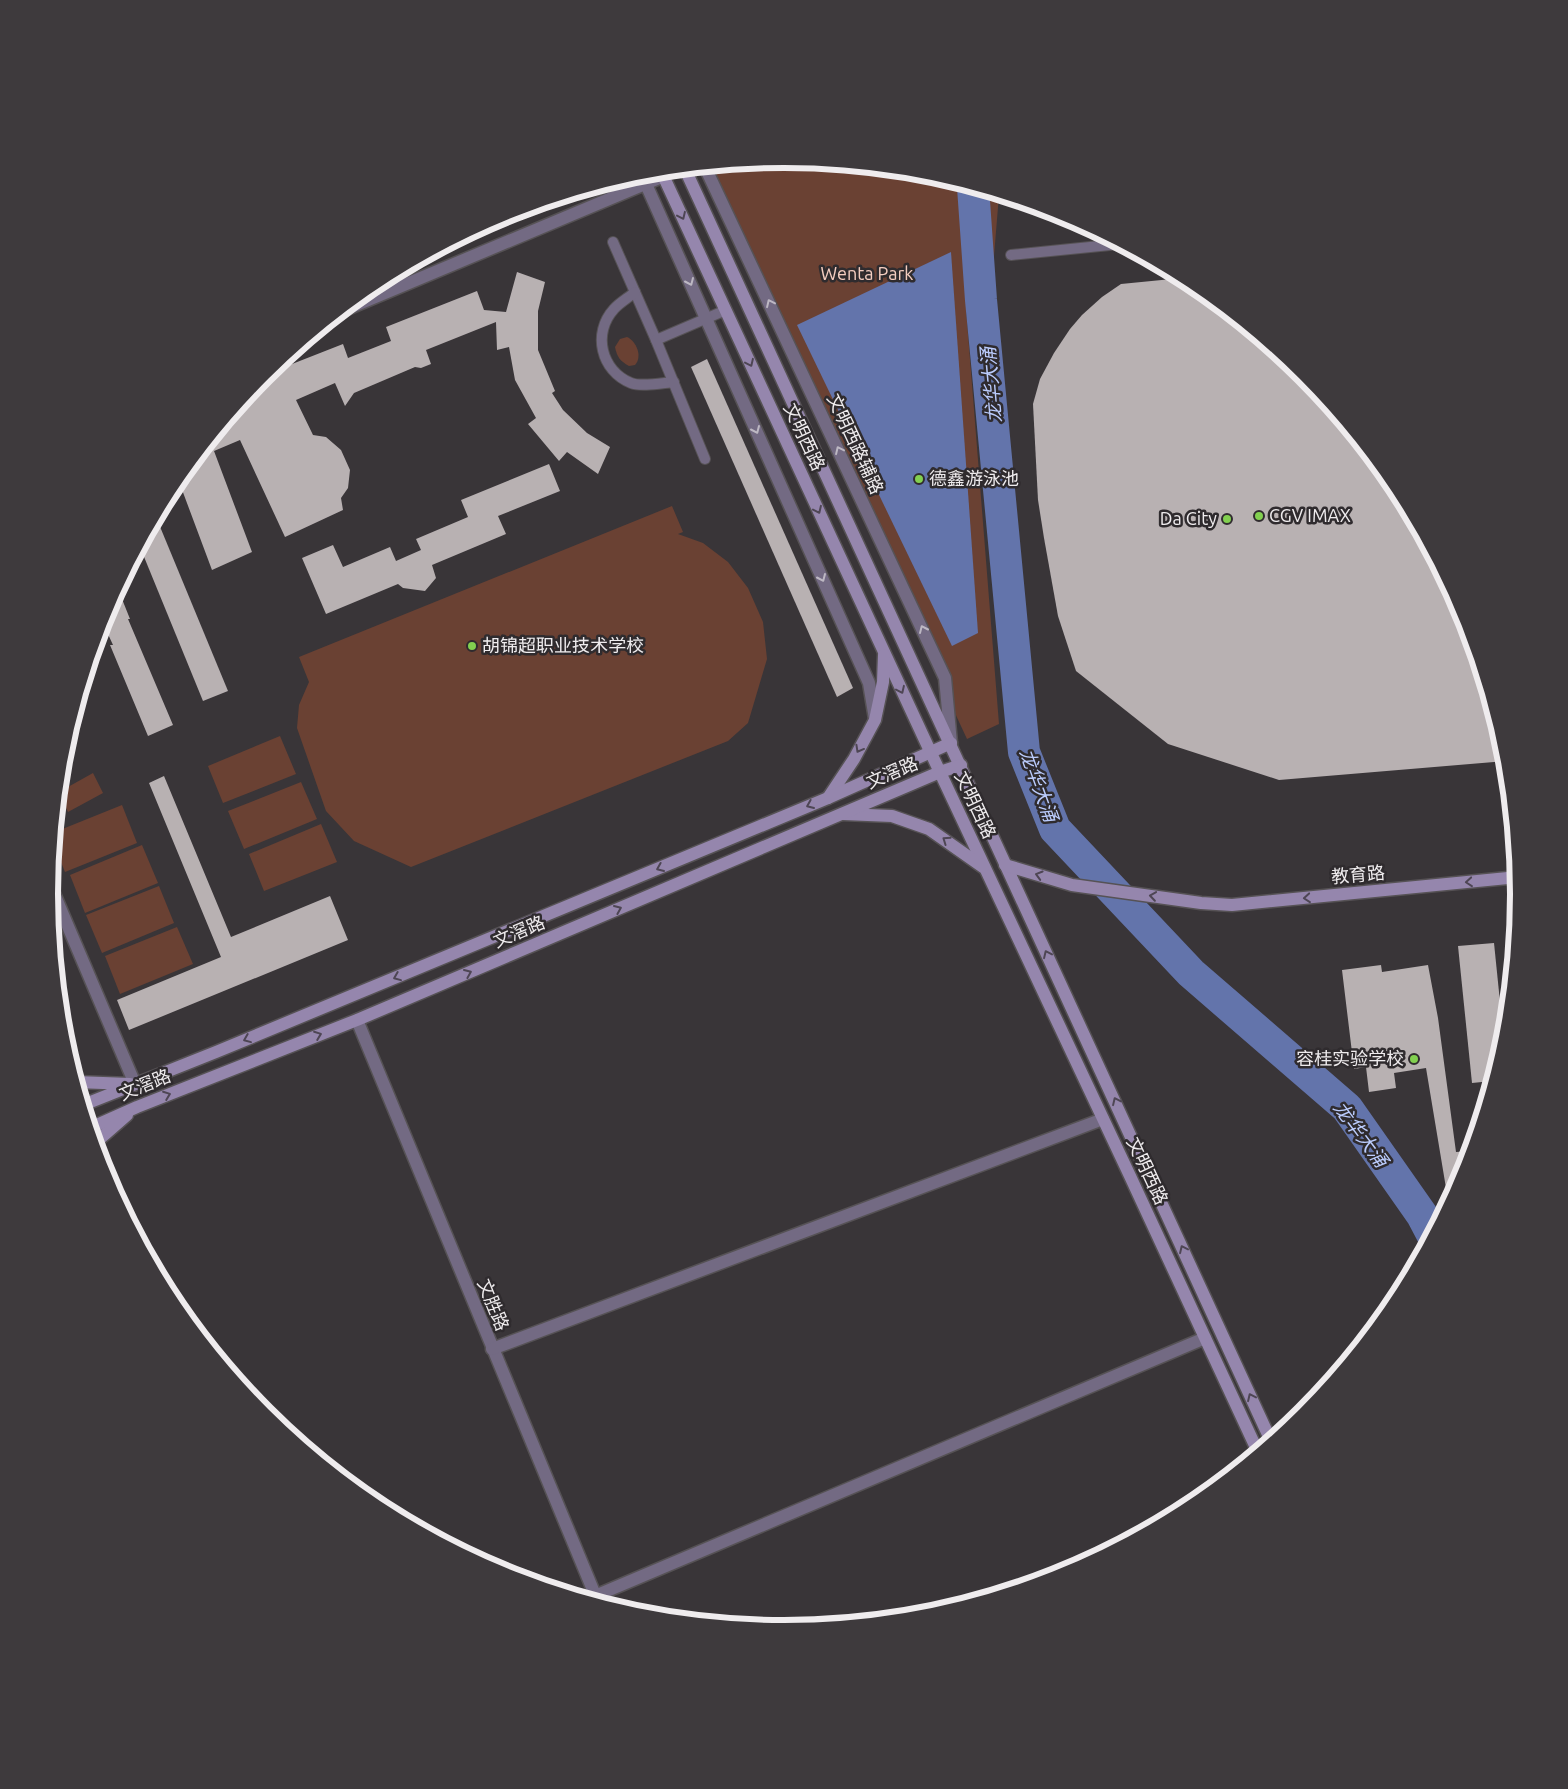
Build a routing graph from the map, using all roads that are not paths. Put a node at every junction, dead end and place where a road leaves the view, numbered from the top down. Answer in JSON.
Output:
{"nodes":[{"id":1,"x":708,"y":172,"type":"edge"},
{"id":2,"x":687,"y":174,"type":"edge"},
{"id":3,"x":664,"y":178,"type":"edge"},
{"id":4,"x":644,"y":182,"type":"edge"},
{"id":5,"x":629,"y":185,"type":"edge"},
{"id":6,"x":614,"y":242,"type":"dead end"},
{"id":7,"x":1109,"y":245,"type":"edge"},
{"id":8,"x":1011,"y":255,"type":"dead end"},
{"id":9,"x":635,"y":292,"type":"junction"},
{"id":10,"x":365,"y":301,"type":"edge"},
{"id":11,"x":726,"y":310,"type":"junction"},
{"id":12,"x":706,"y":318,"type":"junction"},
{"id":13,"x":656,"y":340,"type":"junction"},
{"id":14,"x":674,"y":382,"type":"junction"},
{"id":15,"x":705,"y":459,"type":"dead end"},
{"id":16,"x":884,"y":652,"type":"junction"},
{"id":17,"x":875,"y":720,"type":"junction"},
{"id":18,"x":950,"y":743,"type":"junction"},
{"id":19,"x":930,"y":751,"type":"junction"},
{"id":20,"x":961,"y":765,"type":"junction"},
{"id":21,"x":940,"y":772,"type":"junction"},
{"id":22,"x":828,"y":798,"type":"junction"},
{"id":23,"x":840,"y":814,"type":"junction"},
{"id":24,"x":1005,"y":866,"type":"junction"},
{"id":25,"x":986,"y":869,"type":"junction"},
{"id":26,"x":1510,"y":878,"type":"edge"},
{"id":27,"x":58,"y":903,"type":"edge"},
{"id":28,"x":358,"y":1020,"type":"junction"},
{"id":29,"x":82,"y":1082,"type":"edge"},
{"id":30,"x":135,"y":1084,"type":"junction"},
{"id":31,"x":88,"y":1103,"type":"edge"},
{"id":32,"x":137,"y":1106,"type":"junction"},
{"id":33,"x":1103,"y":1119,"type":"junction"},
{"id":34,"x":95,"y":1126,"type":"edge"},
{"id":35,"x":100,"y":1139,"type":"edge"},
{"id":36,"x":1205,"y":1338,"type":"junction"},
{"id":37,"x":492,"y":1349,"type":"junction"},
{"id":38,"x":1269,"y":1436,"type":"edge"},
{"id":39,"x":1256,"y":1447,"type":"edge"},
{"id":40,"x":595,"y":1596,"type":"edge"},
{"id":41,"x":600,"y":1597,"type":"edge"}],
"edges":[{"from":18,"to":1,"type":"street","name":"文明西路辅路","one_way":true},
{"from":2,"to":18,"type":"street","name":"文明西路"},
{"from":3,"to":11,"type":"street","name":"文明西路","one_way":true},
{"from":4,"to":12,"type":"street","one_way":true},
{"from":5,"to":10,"type":"street"},
{"from":6,"to":9,"type":"lane"},
{"from":7,"to":8,"type":"lane"},
{"from":9,"to":13,"type":"lane"},
{"from":9,"to":14,"type":"lane"},
{"from":11,"to":12,"type":"lane"},
{"from":11,"to":16,"type":"street","name":"文明西路","one_way":true},
{"from":12,"to":13,"type":"lane"},
{"from":12,"to":17,"type":"street","one_way":true},
{"from":13,"to":14,"type":"lane"},
{"from":14,"to":15,"type":"lane"},
{"from":16,"to":17,"type":"street"},
{"from":16,"to":19,"type":"street","name":"文明西路","one_way":true},
{"from":17,"to":22,"type":"street","one_way":true},
{"from":18,"to":19,"type":"street","name":"文滘路"},
{"from":18,"to":20,"type":"street","name":"文明西路"},
{"from":19,"to":21,"type":"street","name":"文明西路"},
{"from":19,"to":22,"type":"street","name":"文滘路"},
{"from":20,"to":21,"type":"street","name":"文滘路"},
{"from":20,"to":24,"type":"street","name":"文明西路"},
{"from":21,"to":23,"type":"street","name":"文滘路"},
{"from":21,"to":25,"type":"street","name":"文明西路"},
{"from":22,"to":30,"type":"street","name":"文滘路","one_way":true},
{"from":25,"to":23,"type":"street","one_way":true},
{"from":28,"to":23,"type":"street","name":"文滘路","one_way":true},
{"from":26,"to":24,"type":"street","name":"教育路","one_way":true},
{"from":38,"to":24,"type":"street","name":"文明西路","one_way":true},
{"from":25,"to":33,"type":"street","name":"文明西路"},
{"from":27,"to":30,"type":"street"},
{"from":32,"to":28,"type":"street","name":"文滘路","one_way":true},
{"from":28,"to":37,"type":"street","name":"文胜路"},
{"from":29,"to":30,"type":"street"},
{"from":30,"to":31,"type":"street","name":"文滘路"},
{"from":32,"to":34,"type":"street","name":"文滘路"},
{"from":32,"to":35,"type":"street"},
{"from":33,"to":36,"type":"street","name":"文明西路"},
{"from":33,"to":37,"type":"street"},
{"from":36,"to":39,"type":"street","name":"文明西路"},
{"from":36,"to":41,"type":"street"},
{"from":37,"to":40,"type":"street","name":"文胜路"}]}
